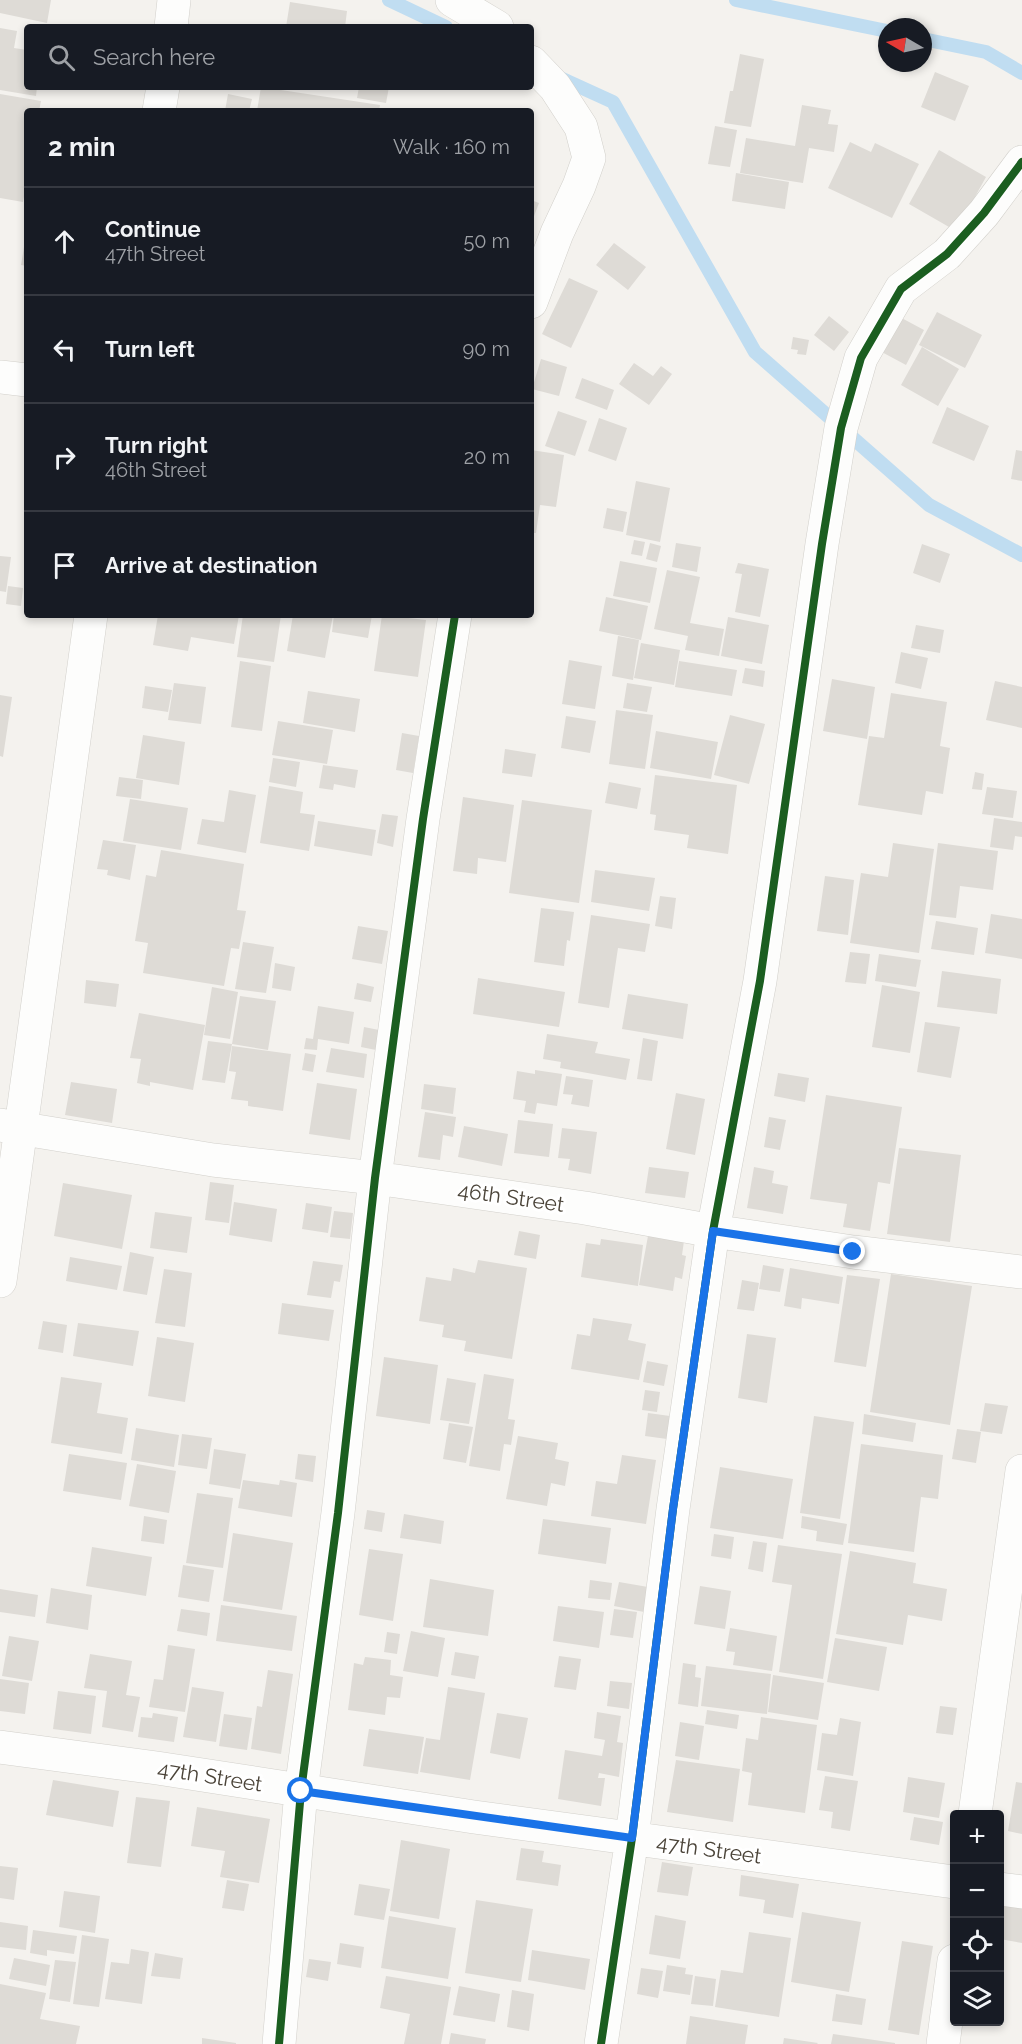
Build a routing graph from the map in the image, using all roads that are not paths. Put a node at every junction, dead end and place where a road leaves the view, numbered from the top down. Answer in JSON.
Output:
{"nodes":[{"id":1,"x":174,"y":0,"type":"edge"},
{"id":2,"x":452,"y":0,"type":"edge"},
{"id":3,"x":171,"y":24,"type":"edge"},
{"id":4,"x":492,"y":24,"type":"edge"},
{"id":5,"x":534,"y":65,"type":"edge"},
{"id":6,"x":162,"y":90,"type":"edge"},
{"id":7,"x":160,"y":108,"type":"edge"},
{"id":8,"x":1022,"y":162,"type":"edge"},
{"id":9,"x":534,"y":294,"type":"edge"},
{"id":10,"x":0,"y":378,"type":"edge"},
{"id":11,"x":24,"y":380,"type":"edge"},
{"id":12,"x":91,"y":618,"type":"edge"},
{"id":13,"x":455,"y":618,"type":"edge"},
{"id":14,"x":10,"y":1127,"type":"edge"},
{"id":15,"x":375,"y":1178,"type":"junction"},
{"id":16,"x":713,"y":1231,"type":"junction"},
{"id":17,"x":1022,"y":1272,"type":"edge"},
{"id":18,"x":0,"y":1281,"type":"edge"},
{"id":19,"x":1022,"y":1471,"type":"edge"},
{"id":20,"x":0,"y":1747,"type":"edge"},
{"id":21,"x":301,"y":1791,"type":"junction"},
{"id":22,"x":976,"y":1810,"type":"edge"},
{"id":23,"x":632,"y":1838,"type":"junction"},
{"id":24,"x":950,"y":1881,"type":"edge"},
{"id":25,"x":1004,"y":1890,"type":"edge"},
{"id":26,"x":1022,"y":1892,"type":"edge"},
{"id":27,"x":953,"y":1972,"type":"edge"},
{"id":28,"x":279,"y":2044,"type":"edge"},
{"id":29,"x":602,"y":2044,"type":"edge"},
{"id":30,"x":943,"y":2044,"type":"edge"}],
"edges":[{"from":1,"to":3,"type":"street"},
{"from":2,"to":4,"type":"street"},
{"from":5,"to":9,"type":"street"},
{"from":6,"to":7,"type":"street"},
{"from":8,"to":16,"type":"street"},
{"from":10,"to":11,"type":"street"},
{"from":12,"to":14,"type":"street"},
{"from":13,"to":15,"type":"street"},
{"from":14,"to":15,"type":"street","name":"46th Street"},
{"from":14,"to":18,"type":"street"},
{"from":15,"to":16,"type":"street","name":"46th Street"},
{"from":15,"to":21,"type":"street"},
{"from":16,"to":17,"type":"street","name":"46th Street"},
{"from":16,"to":23,"type":"street"},
{"from":19,"to":22,"type":"street"},
{"from":20,"to":21,"type":"street","name":"47th Street"},
{"from":21,"to":23,"type":"street","name":"47th Street"},
{"from":21,"to":28,"type":"street"},
{"from":23,"to":24,"type":"street","name":"47th Street"},
{"from":23,"to":29,"type":"street"},
{"from":25,"to":26,"type":"street"},
{"from":27,"to":30,"type":"street"}]}
